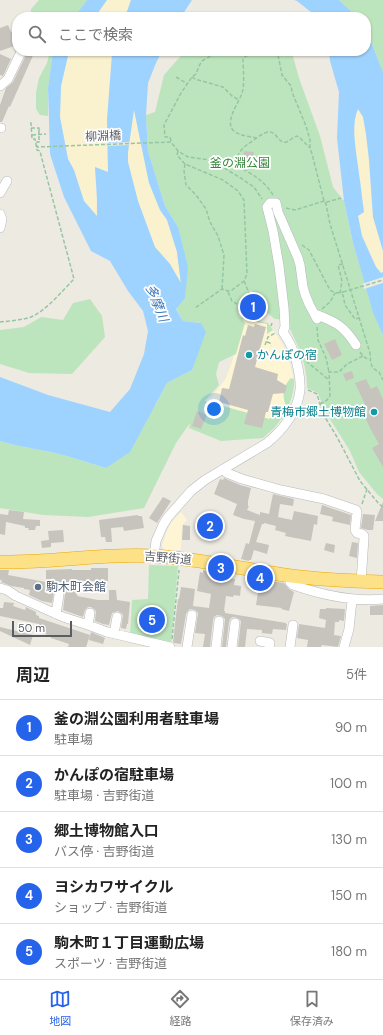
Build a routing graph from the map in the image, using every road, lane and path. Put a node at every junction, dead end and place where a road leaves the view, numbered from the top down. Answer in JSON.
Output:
{"nodes":[{"id":1,"x":17,"y":56,"type":"edge"},
{"id":2,"x":211,"y":56,"type":"edge"},
{"id":3,"x":246,"y":56,"type":"edge"},
{"id":4,"x":278,"y":56,"type":"edge"},
{"id":5,"x":176,"y":77,"type":"dead end"},
{"id":6,"x":192,"y":77,"type":"junction"},
{"id":7,"x":188,"y":84,"type":"junction"},
{"id":8,"x":0,"y":86,"type":"edge"},
{"id":9,"x":239,"y":100,"type":"junction"},
{"id":10,"x":29,"y":123,"type":"dead end"},
{"id":11,"x":31,"y":128,"type":"junction"},
{"id":12,"x":46,"y":134,"type":"dead end"},
{"id":13,"x":32,"y":135,"type":"junction"},
{"id":14,"x":258,"y":138,"type":"junction"},
{"id":15,"x":171,"y":142,"type":"junction"},
{"id":16,"x":310,"y":148,"type":"junction"},
{"id":17,"x":178,"y":151,"type":"junction"},
{"id":18,"x":185,"y":164,"type":"junction"},
{"id":19,"x":7,"y":181,"type":"dead end"},
{"id":20,"x":0,"y":193,"type":"edge"},
{"id":21,"x":341,"y":198,"type":"dead end"},
{"id":22,"x":324,"y":201,"type":"junction"},
{"id":23,"x":276,"y":203,"type":"junction"},
{"id":24,"x":267,"y":207,"type":"junction"},
{"id":25,"x":0,"y":214,"type":"edge"},
{"id":26,"x":0,"y":228,"type":"edge"},
{"id":27,"x":292,"y":245,"type":"junction"},
{"id":28,"x":343,"y":264,"type":"junction"},
{"id":29,"x":383,"y":280,"type":"edge"},
{"id":30,"x":244,"y":282,"type":"junction"},
{"id":31,"x":222,"y":289,"type":"junction"},
{"id":32,"x":228,"y":291,"type":"junction"},
{"id":33,"x":335,"y":293,"type":"junction"},
{"id":34,"x":340,"y":293,"type":"junction"},
{"id":35,"x":242,"y":307,"type":"dead end"},
{"id":36,"x":195,"y":308,"type":"dead end"},
{"id":37,"x":251,"y":309,"type":"dead end"},
{"id":38,"x":316,"y":316,"type":"junction"},
{"id":39,"x":359,"y":318,"type":"junction"},
{"id":40,"x":0,"y":322,"type":"edge"},
{"id":41,"x":272,"y":323,"type":"dead end"},
{"id":42,"x":271,"y":326,"type":"dead end"},
{"id":43,"x":279,"y":332,"type":"junction"},
{"id":44,"x":266,"y":342,"type":"junction"},
{"id":45,"x":265,"y":345,"type":"dead end"},
{"id":46,"x":356,"y":345,"type":"joint"},
{"id":47,"x":272,"y":346,"type":"dead end"},
{"id":48,"x":363,"y":356,"type":"junction"},
{"id":49,"x":303,"y":360,"type":"dead end"},
{"id":50,"x":370,"y":361,"type":"junction"},
{"id":51,"x":329,"y":372,"type":"junction"},
{"id":52,"x":329,"y":380,"type":"junction"},
{"id":53,"x":383,"y":380,"type":"edge"},
{"id":54,"x":300,"y":389,"type":"junction"},
{"id":55,"x":320,"y":404,"type":"junction"},
{"id":56,"x":223,"y":469,"type":"junction"},
{"id":57,"x":367,"y":489,"type":"junction"},
{"id":58,"x":383,"y":507,"type":"edge"},
{"id":59,"x":357,"y":512,"type":"junction"},
{"id":60,"x":154,"y":556,"type":"junction"},
{"id":61,"x":0,"y":562,"type":"edge"},
{"id":62,"x":179,"y":566,"type":"dead end"},
{"id":63,"x":289,"y":575,"type":"junction"},
{"id":64,"x":361,"y":582,"type":"junction"},
{"id":65,"x":383,"y":582,"type":"edge"},
{"id":66,"x":0,"y":588,"type":"edge"},
{"id":67,"x":59,"y":595,"type":"dead end"},
{"id":68,"x":383,"y":599,"type":"edge"},
{"id":69,"x":352,"y":600,"type":"junction"},
{"id":70,"x":90,"y":613,"type":"dead end"},
{"id":71,"x":56,"y":614,"type":"junction"},
{"id":72,"x":192,"y":615,"type":"dead end"},
{"id":73,"x":117,"y":617,"type":"dead end"},
{"id":74,"x":219,"y":621,"type":"dead end"},
{"id":75,"x":235,"y":624,"type":"dead end"},
{"id":76,"x":293,"y":625,"type":"dead end"},
{"id":77,"x":88,"y":626,"type":"junction"},
{"id":78,"x":114,"y":634,"type":"junction"},
{"id":79,"x":260,"y":641,"type":"dead end"},
{"id":80,"x":171,"y":643,"type":"edge"},
{"id":81,"x":187,"y":647,"type":"edge"},
{"id":82,"x":216,"y":647,"type":"edge"},
{"id":83,"x":232,"y":647,"type":"edge"},
{"id":84,"x":269,"y":647,"type":"edge"},
{"id":85,"x":290,"y":647,"type":"edge"},
{"id":86,"x":344,"y":647,"type":"edge"}],
"edges":[{"from":1,"to":8,"type":"street"},
{"from":2,"to":6,"type":"path"},
{"from":3,"to":9,"type":"path"},
{"from":4,"to":16,"type":"path"},
{"from":5,"to":7,"type":"path"},
{"from":6,"to":7,"type":"path"},
{"from":6,"to":9,"type":"path"},
{"from":7,"to":15,"type":"path"},
{"from":9,"to":14,"type":"path"},
{"from":10,"to":11,"type":"path"},
{"from":11,"to":13,"type":"path"},
{"from":11,"to":15,"type":"path","name":"柳淵橋","bridge":true},
{"from":12,"to":13,"type":"path"},
{"from":13,"to":40,"type":"path"},
{"from":14,"to":16,"type":"path"},
{"from":14,"to":23,"type":"path"},
{"from":15,"to":17,"type":"path"},
{"from":16,"to":22,"type":"path"},
{"from":17,"to":18,"type":"path"},
{"from":17,"to":24,"type":"path"},
{"from":18,"to":30,"type":"path"},
{"from":18,"to":31,"type":"path"},
{"from":19,"to":20,"type":"street"},
{"from":21,"to":22,"type":"path"},
{"from":22,"to":23,"type":"path"},
{"from":22,"to":28,"type":"path"},
{"from":23,"to":24,"type":"street"},
{"from":23,"to":27,"type":"street"},
{"from":24,"to":43,"type":"street"},
{"from":25,"to":26,"type":"street"},
{"from":27,"to":33,"type":"path"},
{"from":27,"to":38,"type":"street"},
{"from":28,"to":34,"type":"path"},
{"from":28,"to":39,"type":"path"},
{"from":29,"to":34,"type":"path","bridge":true},
{"from":30,"to":32,"type":"path"},
{"from":30,"to":37,"type":"path"},
{"from":31,"to":32,"type":"path"},
{"from":31,"to":36,"type":"path"},
{"from":32,"to":35,"type":"path"},
{"from":33,"to":34,"type":"path"},
{"from":33,"to":38,"type":"path"},
{"from":34,"to":39,"type":"path"},
{"from":38,"to":46,"type":"street"},
{"from":38,"to":51,"type":"path"},
{"from":39,"to":50,"type":"path"},
{"from":41,"to":42,"type":"path"},
{"from":43,"to":44,"type":"path"},
{"from":43,"to":54,"type":"street"},
{"from":44,"to":45,"type":"path"},
{"from":44,"to":47,"type":"path"},
{"from":46,"to":48,"type":"path"},
{"from":48,"to":50,"type":"path"},
{"from":48,"to":51,"type":"path"},
{"from":49,"to":52,"type":"path"},
{"from":50,"to":53,"type":"path"},
{"from":51,"to":52,"type":"path"},
{"from":52,"to":55,"type":"path"},
{"from":54,"to":55,"type":"path"},
{"from":54,"to":56,"type":"street"},
{"from":55,"to":57,"type":"path"},
{"from":56,"to":59,"type":"street"},
{"from":56,"to":60,"type":"street"},
{"from":57,"to":58,"type":"path"},
{"from":57,"to":59,"type":"path"},
{"from":59,"to":64,"type":"street"},
{"from":60,"to":61,"type":"highway","name":"吉野街道"},
{"from":60,"to":63,"type":"highway","name":"吉野街道"},
{"from":62,"to":80,"type":"path"},
{"from":63,"to":64,"type":"highway","name":"吉野街道"},
{"from":63,"to":69,"type":"street"},
{"from":64,"to":65,"type":"highway","name":"吉野街道"},
{"from":66,"to":71,"type":"street"},
{"from":67,"to":71,"type":"street"},
{"from":68,"to":69,"type":"street"},
{"from":69,"to":86,"type":"street"},
{"from":70,"to":77,"type":"street"},
{"from":71,"to":77,"type":"street"},
{"from":72,"to":81,"type":"street"},
{"from":73,"to":78,"type":"street"},
{"from":74,"to":82,"type":"street"},
{"from":75,"to":83,"type":"street"},
{"from":76,"to":85,"type":"street"},
{"from":77,"to":78,"type":"street"},
{"from":78,"to":80,"type":"street"},
{"from":79,"to":84,"type":"street"}]}
